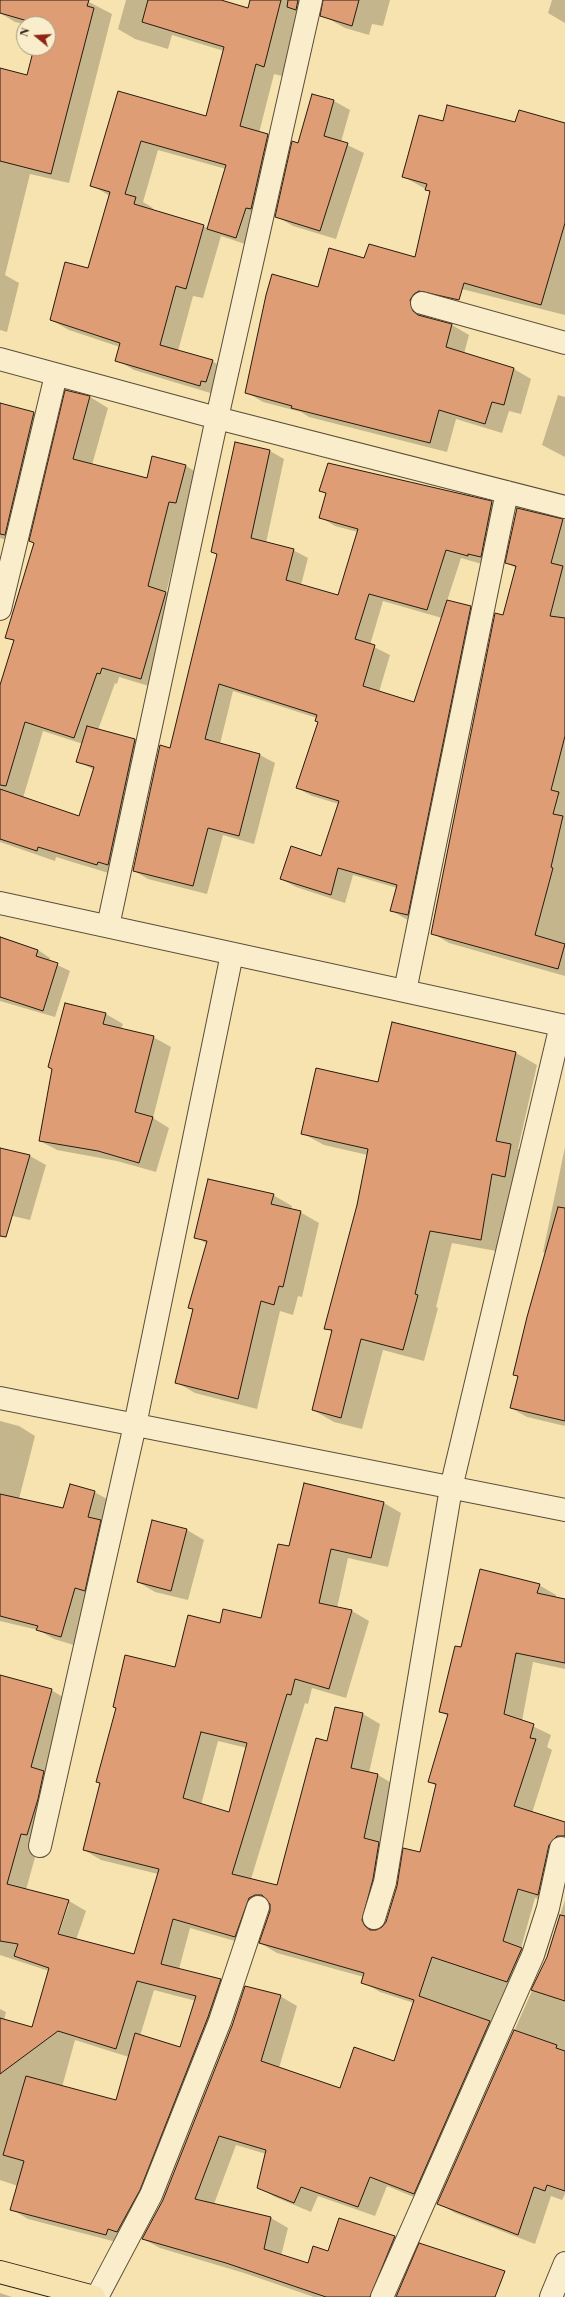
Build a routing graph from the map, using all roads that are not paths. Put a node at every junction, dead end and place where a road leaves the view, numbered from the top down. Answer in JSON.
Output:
{"nodes":[{"id":1,"x":311,"y":0,"type":"edge"},
{"id":2,"x":422,"y":304,"type":"dead end"},
{"id":3,"x":565,"y":343,"type":"edge"},
{"id":4,"x":0,"y":359,"type":"edge"},
{"id":5,"x":56,"y":375,"type":"junction"},
{"id":6,"x":217,"y":418,"type":"junction"},
{"id":7,"x":507,"y":492,"type":"junction"},
{"id":8,"x":565,"y":507,"type":"edge"},
{"id":9,"x":0,"y":609,"type":"edge"},
{"id":10,"x":0,"y":903,"type":"edge"},
{"id":11,"x":108,"y":926,"type":"junction"},
{"id":12,"x":232,"y":954,"type":"junction"},
{"id":13,"x":405,"y":991,"type":"junction"},
{"id":14,"x":563,"y":1026,"type":"edge"},
{"id":15,"x":0,"y":1398,"type":"edge"},
{"id":16,"x":135,"y":1425,"type":"junction"},
{"id":17,"x":451,"y":1488,"type":"junction"},
{"id":18,"x":565,"y":1510,"type":"edge"},
{"id":19,"x":40,"y":1846,"type":"dead end"},
{"id":20,"x":561,"y":1848,"type":"dead end"},
{"id":21,"x":258,"y":1907,"type":"dead end"},
{"id":22,"x":374,"y":1918,"type":"dead end"},
{"id":23,"x":565,"y":2263,"type":"edge"},
{"id":24,"x":0,"y":2272,"type":"edge"},
{"id":25,"x":96,"y":2297,"type":"edge"},
{"id":26,"x":382,"y":2297,"type":"edge"},
{"id":27,"x":551,"y":2297,"type":"edge"}],
"edges":[{"from":1,"to":6,"type":"street"},
{"from":2,"to":3,"type":"street"},
{"from":4,"to":5,"type":"street"},
{"from":5,"to":6,"type":"street"},
{"from":5,"to":9,"type":"street"},
{"from":6,"to":7,"type":"street"},
{"from":6,"to":11,"type":"street"},
{"from":7,"to":8,"type":"street"},
{"from":7,"to":13,"type":"street"},
{"from":10,"to":11,"type":"street"},
{"from":11,"to":12,"type":"street"},
{"from":12,"to":13,"type":"street"},
{"from":12,"to":16,"type":"street"},
{"from":13,"to":14,"type":"street"},
{"from":14,"to":17,"type":"street"},
{"from":15,"to":16,"type":"street"},
{"from":16,"to":17,"type":"street"},
{"from":16,"to":19,"type":"street"},
{"from":17,"to":18,"type":"street"},
{"from":17,"to":22,"type":"street"},
{"from":20,"to":26,"type":"street"},
{"from":21,"to":25,"type":"street"},
{"from":23,"to":27,"type":"street"},
{"from":24,"to":25,"type":"main road"}]}
